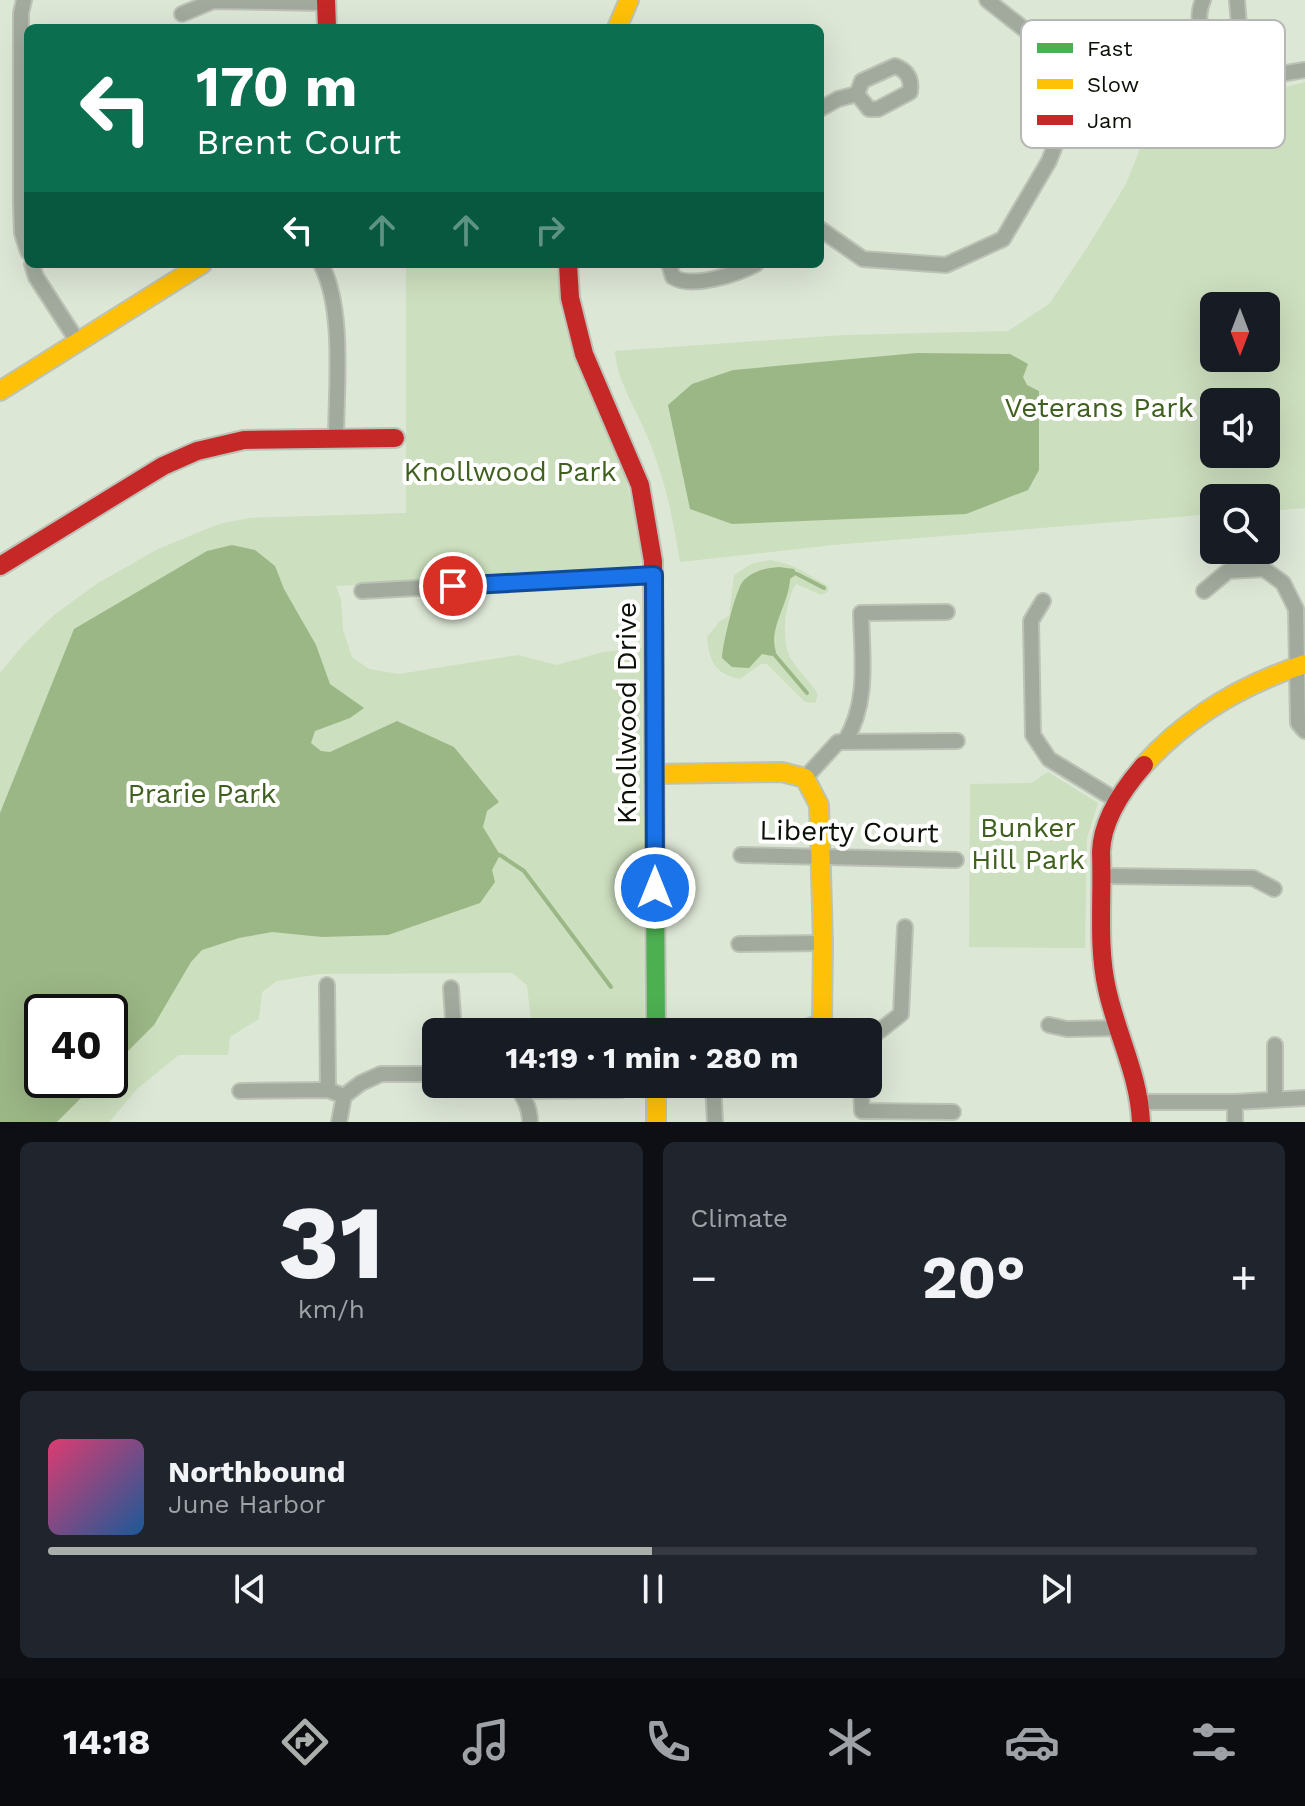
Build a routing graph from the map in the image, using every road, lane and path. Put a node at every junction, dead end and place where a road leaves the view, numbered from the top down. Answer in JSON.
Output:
{"nodes":[{"id":1,"x":24,"y":0,"type":"edge"},
{"id":2,"x":629,"y":0,"type":"edge"},
{"id":3,"x":987,"y":0,"type":"edge"},
{"id":4,"x":1203,"y":0,"type":"edge"},
{"id":5,"x":1237,"y":0,"type":"edge"},
{"id":6,"x":326,"y":1,"type":"edge"},
{"id":7,"x":182,"y":14,"type":"dead end"},
{"id":8,"x":1199,"y":20,"type":"edge"},
{"id":9,"x":1238,"y":20,"type":"edge"},
{"id":10,"x":327,"y":24,"type":"edge"},
{"id":11,"x":619,"y":24,"type":"edge"},
{"id":12,"x":1021,"y":27,"type":"edge"},
{"id":13,"x":1305,"y":70,"type":"edge"},
{"id":14,"x":1285,"y":73,"type":"edge"},
{"id":15,"x":857,"y":94,"type":"dead end"},
{"id":16,"x":824,"y":107,"type":"edge"},
{"id":17,"x":1054,"y":148,"type":"edge"},
{"id":18,"x":824,"y":232,"type":"edge"},
{"id":19,"x":24,"y":239,"type":"edge"},
{"id":20,"x":33,"y":268,"type":"edge"},
{"id":21,"x":196,"y":268,"type":"edge"},
{"id":22,"x":323,"y":268,"type":"edge"},
{"id":23,"x":568,"y":268,"type":"edge"},
{"id":24,"x":670,"y":268,"type":"edge"},
{"id":25,"x":726,"y":269,"type":"edge"},
{"id":26,"x":78,"y":342,"type":"junction"},
{"id":27,"x":0,"y":391,"type":"edge"},
{"id":28,"x":395,"y":438,"type":"dead end"},
{"id":29,"x":336,"y":440,"type":"junction"},
{"id":30,"x":0,"y":566,"type":"edge"},
{"id":31,"x":654,"y":575,"type":"junction"},
{"id":32,"x":362,"y":591,"type":"dead end"},
{"id":33,"x":1204,"y":591,"type":"dead end"},
{"id":34,"x":1043,"y":601,"type":"dead end"},
{"id":35,"x":947,"y":612,"type":"dead end"},
{"id":36,"x":1301,"y":665,"type":"edge"},
{"id":37,"x":1305,"y":731,"type":"edge"},
{"id":38,"x":845,"y":741,"type":"junction"},
{"id":39,"x":957,"y":741,"type":"dead end"},
{"id":40,"x":655,"y":774,"type":"junction"},
{"id":41,"x":805,"y":778,"type":"junction"},
{"id":42,"x":1116,"y":800,"type":"junction"},
{"id":43,"x":741,"y":855,"type":"dead end"},
{"id":44,"x":821,"y":855,"type":"junction"},
{"id":45,"x":956,"y":860,"type":"dead end"},
{"id":46,"x":1103,"y":876,"type":"junction"},
{"id":47,"x":1274,"y":889,"type":"dead end"},
{"id":48,"x":905,"y":927,"type":"dead end"},
{"id":49,"x":823,"y":943,"type":"junction"},
{"id":50,"x":739,"y":944,"type":"dead end"},
{"id":51,"x":327,"y":985,"type":"dead end"},
{"id":52,"x":451,"y":988,"type":"dead end"},
{"id":53,"x":453,"y":1018,"type":"edge"},
{"id":54,"x":656,"y":1018,"type":"edge"},
{"id":55,"x":822,"y":1018,"type":"edge"},
{"id":56,"x":1120,"y":1018,"type":"junction"},
{"id":57,"x":1049,"y":1025,"type":"dead end"},
{"id":58,"x":882,"y":1029,"type":"edge"},
{"id":59,"x":1275,"y":1045,"type":"dead end"},
{"id":60,"x":422,"y":1074,"type":"edge"},
{"id":61,"x":328,"y":1090,"type":"junction"},
{"id":62,"x":240,"y":1091,"type":"dead end"},
{"id":63,"x":344,"y":1096,"type":"junction"},
{"id":64,"x":522,"y":1098,"type":"edge"},
{"id":65,"x":656,"y":1098,"type":"edge"},
{"id":66,"x":714,"y":1098,"type":"edge"},
{"id":67,"x":862,"y":1098,"type":"edge"},
{"id":68,"x":1275,"y":1098,"type":"junction"},
{"id":69,"x":1305,"y":1098,"type":"edge"},
{"id":70,"x":1142,"y":1102,"type":"junction"},
{"id":71,"x":1235,"y":1102,"type":"junction"},
{"id":72,"x":953,"y":1112,"type":"dead end"},
{"id":73,"x":339,"y":1122,"type":"edge"},
{"id":74,"x":530,"y":1122,"type":"edge"},
{"id":75,"x":656,"y":1122,"type":"edge"},
{"id":76,"x":715,"y":1122,"type":"edge"},
{"id":77,"x":1141,"y":1122,"type":"edge"},
{"id":78,"x":1235,"y":1122,"type":"edge"}],
"edges":[{"from":1,"to":19,"type":"street"},
{"from":2,"to":11,"type":"street"},
{"from":3,"to":12,"type":"street"},
{"from":4,"to":8,"type":"street"},
{"from":5,"to":9,"type":"street"},
{"from":6,"to":7,"type":"street"},
{"from":6,"to":10,"type":"street"},
{"from":13,"to":14,"type":"street"},
{"from":15,"to":16,"type":"street"},
{"from":17,"to":18,"type":"street"},
{"from":20,"to":26,"type":"street"},
{"from":21,"to":26,"type":"street"},
{"from":22,"to":29,"type":"street"},
{"from":23,"to":31,"type":"street","name":"Knollwood Drive"},
{"from":24,"to":25,"type":"street"},
{"from":26,"to":27,"type":"street"},
{"from":28,"to":29,"type":"street"},
{"from":29,"to":30,"type":"street"},
{"from":31,"to":32,"type":"street"},
{"from":31,"to":40,"type":"street","name":"Knollwood Drive"},
{"from":33,"to":36,"type":"street"},
{"from":34,"to":42,"type":"street"},
{"from":35,"to":38,"type":"street"},
{"from":36,"to":37,"type":"street"},
{"from":36,"to":42,"type":"street"},
{"from":38,"to":39,"type":"street"},
{"from":38,"to":41,"type":"street"},
{"from":40,"to":41,"type":"street"},
{"from":40,"to":54,"type":"street","name":"Knollwood Drive"},
{"from":41,"to":44,"type":"street"},
{"from":42,"to":46,"type":"street"},
{"from":43,"to":44,"type":"street","name":"Liberty Court"},
{"from":44,"to":45,"type":"street","name":"Liberty Court"},
{"from":44,"to":49,"type":"street"},
{"from":46,"to":47,"type":"street"},
{"from":46,"to":56,"type":"street"},
{"from":48,"to":58,"type":"street"},
{"from":49,"to":50,"type":"street"},
{"from":49,"to":55,"type":"street"},
{"from":51,"to":61,"type":"street"},
{"from":52,"to":53,"type":"street"},
{"from":56,"to":57,"type":"street"},
{"from":56,"to":70,"type":"street"},
{"from":59,"to":68,"type":"street"},
{"from":60,"to":63,"type":"street"},
{"from":61,"to":62,"type":"street"},
{"from":61,"to":63,"type":"street"},
{"from":63,"to":73,"type":"street"},
{"from":64,"to":74,"type":"street"},
{"from":65,"to":75,"type":"street"},
{"from":66,"to":76,"type":"street"},
{"from":67,"to":72,"type":"street"},
{"from":68,"to":69,"type":"street"},
{"from":68,"to":71,"type":"street"},
{"from":70,"to":71,"type":"street"},
{"from":70,"to":77,"type":"street"},
{"from":71,"to":78,"type":"street"}]}
